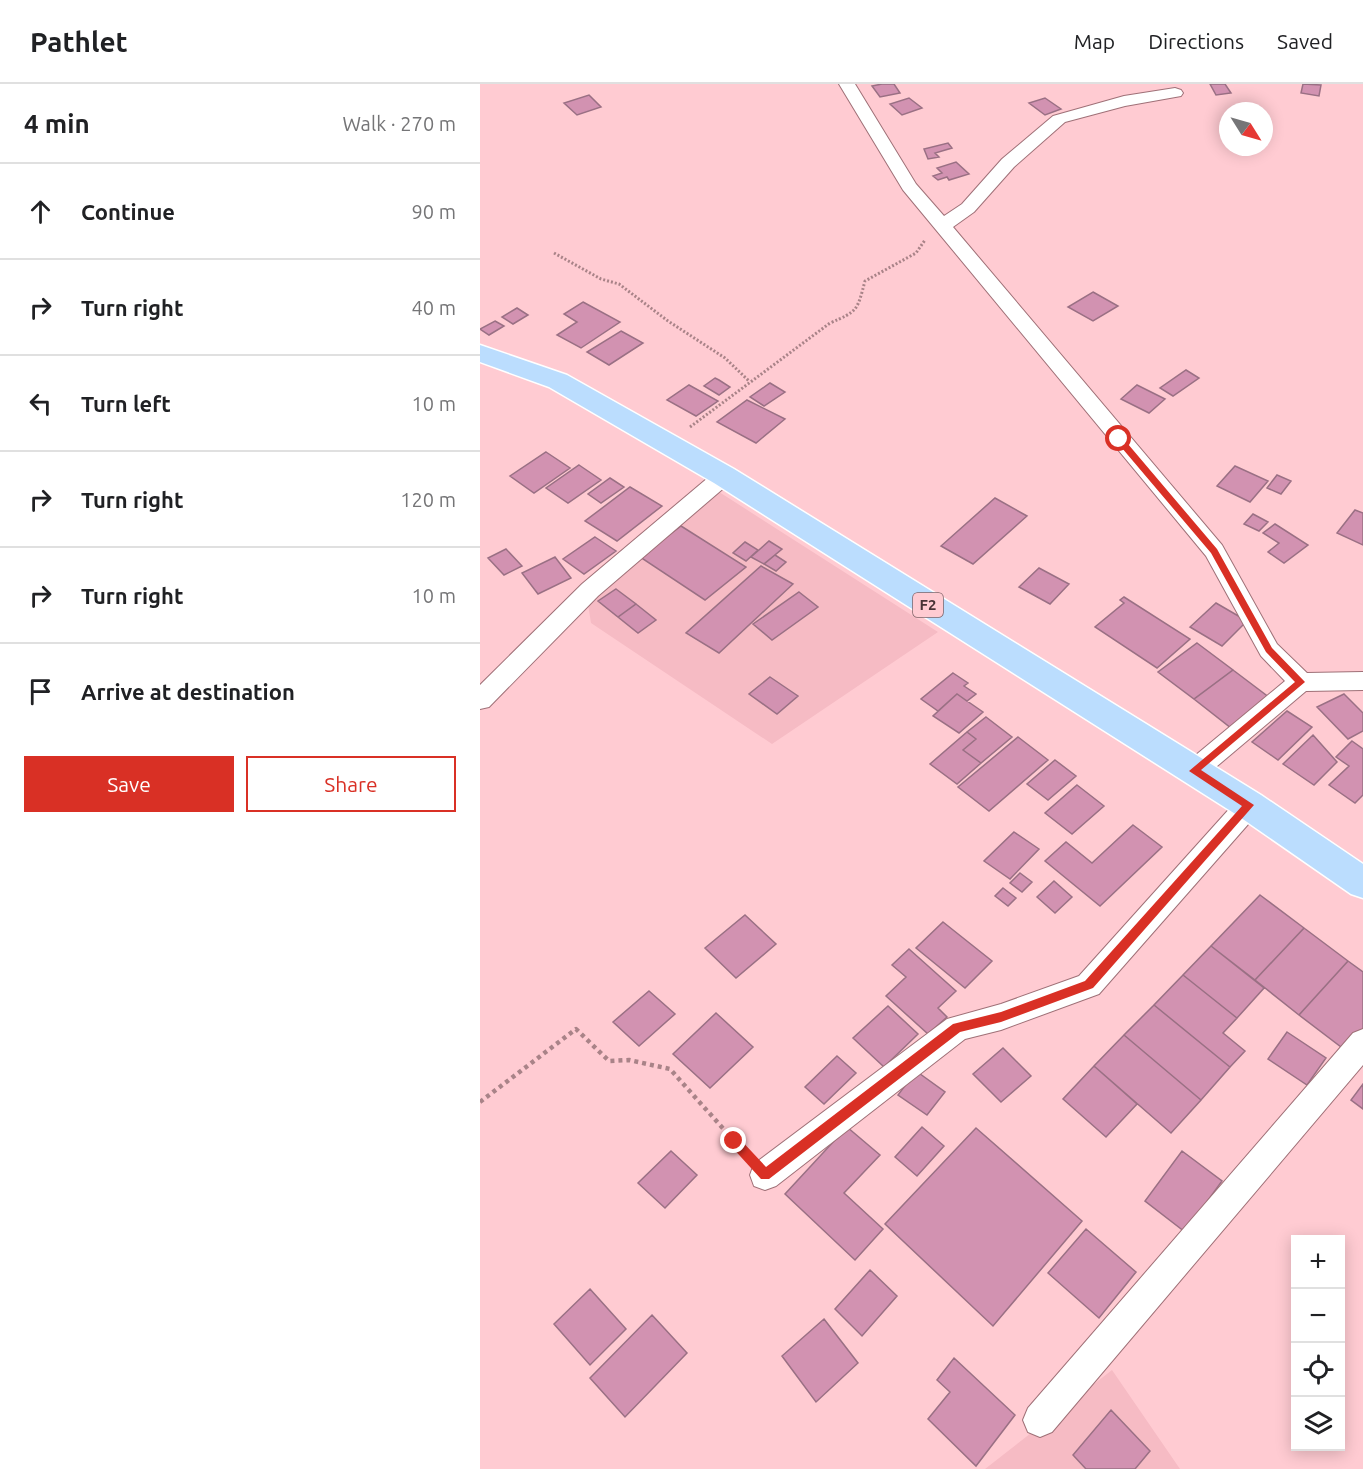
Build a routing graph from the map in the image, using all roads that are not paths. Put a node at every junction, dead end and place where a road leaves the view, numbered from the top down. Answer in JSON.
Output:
{"nodes":[{"id":1,"x":847,"y":84,"type":"edge"},
{"id":2,"x":1147,"y":91,"type":"edge"},
{"id":3,"x":1175,"y":93,"type":"dead end"},
{"id":4,"x":942,"y":226,"type":"junction"},
{"id":5,"x":480,"y":353,"type":"edge"},
{"id":6,"x":723,"y":476,"type":"junction"},
{"id":7,"x":1363,"y":681,"type":"edge"},
{"id":8,"x":1301,"y":682,"type":"junction"},
{"id":9,"x":480,"y":700,"type":"edge"},
{"id":10,"x":1194,"y":771,"type":"junction"},
{"id":11,"x":1249,"y":805,"type":"junction"},
{"id":12,"x":1363,"y":883,"type":"edge"},
{"id":13,"x":1363,"y":1043,"type":"edge"},
{"id":14,"x":765,"y":1175,"type":"road end"},
{"id":15,"x":1040,"y":1420,"type":"dead end"}],
"edges":[{"from":1,"to":4,"type":"street"},
{"from":2,"to":3,"type":"street"},
{"from":2,"to":4,"type":"street"},
{"from":4,"to":8,"type":"street"},
{"from":5,"to":6,"type":"main road","number":"F2"},
{"from":6,"to":9,"type":"street"},
{"from":6,"to":10,"type":"main road","number":"F2"},
{"from":7,"to":8,"type":"street"},
{"from":8,"to":10,"type":"street"},
{"from":10,"to":11,"type":"main road","number":"F2"},
{"from":11,"to":12,"type":"main road","number":"F2"},
{"from":11,"to":14,"type":"street"},
{"from":13,"to":15,"type":"street"}]}
